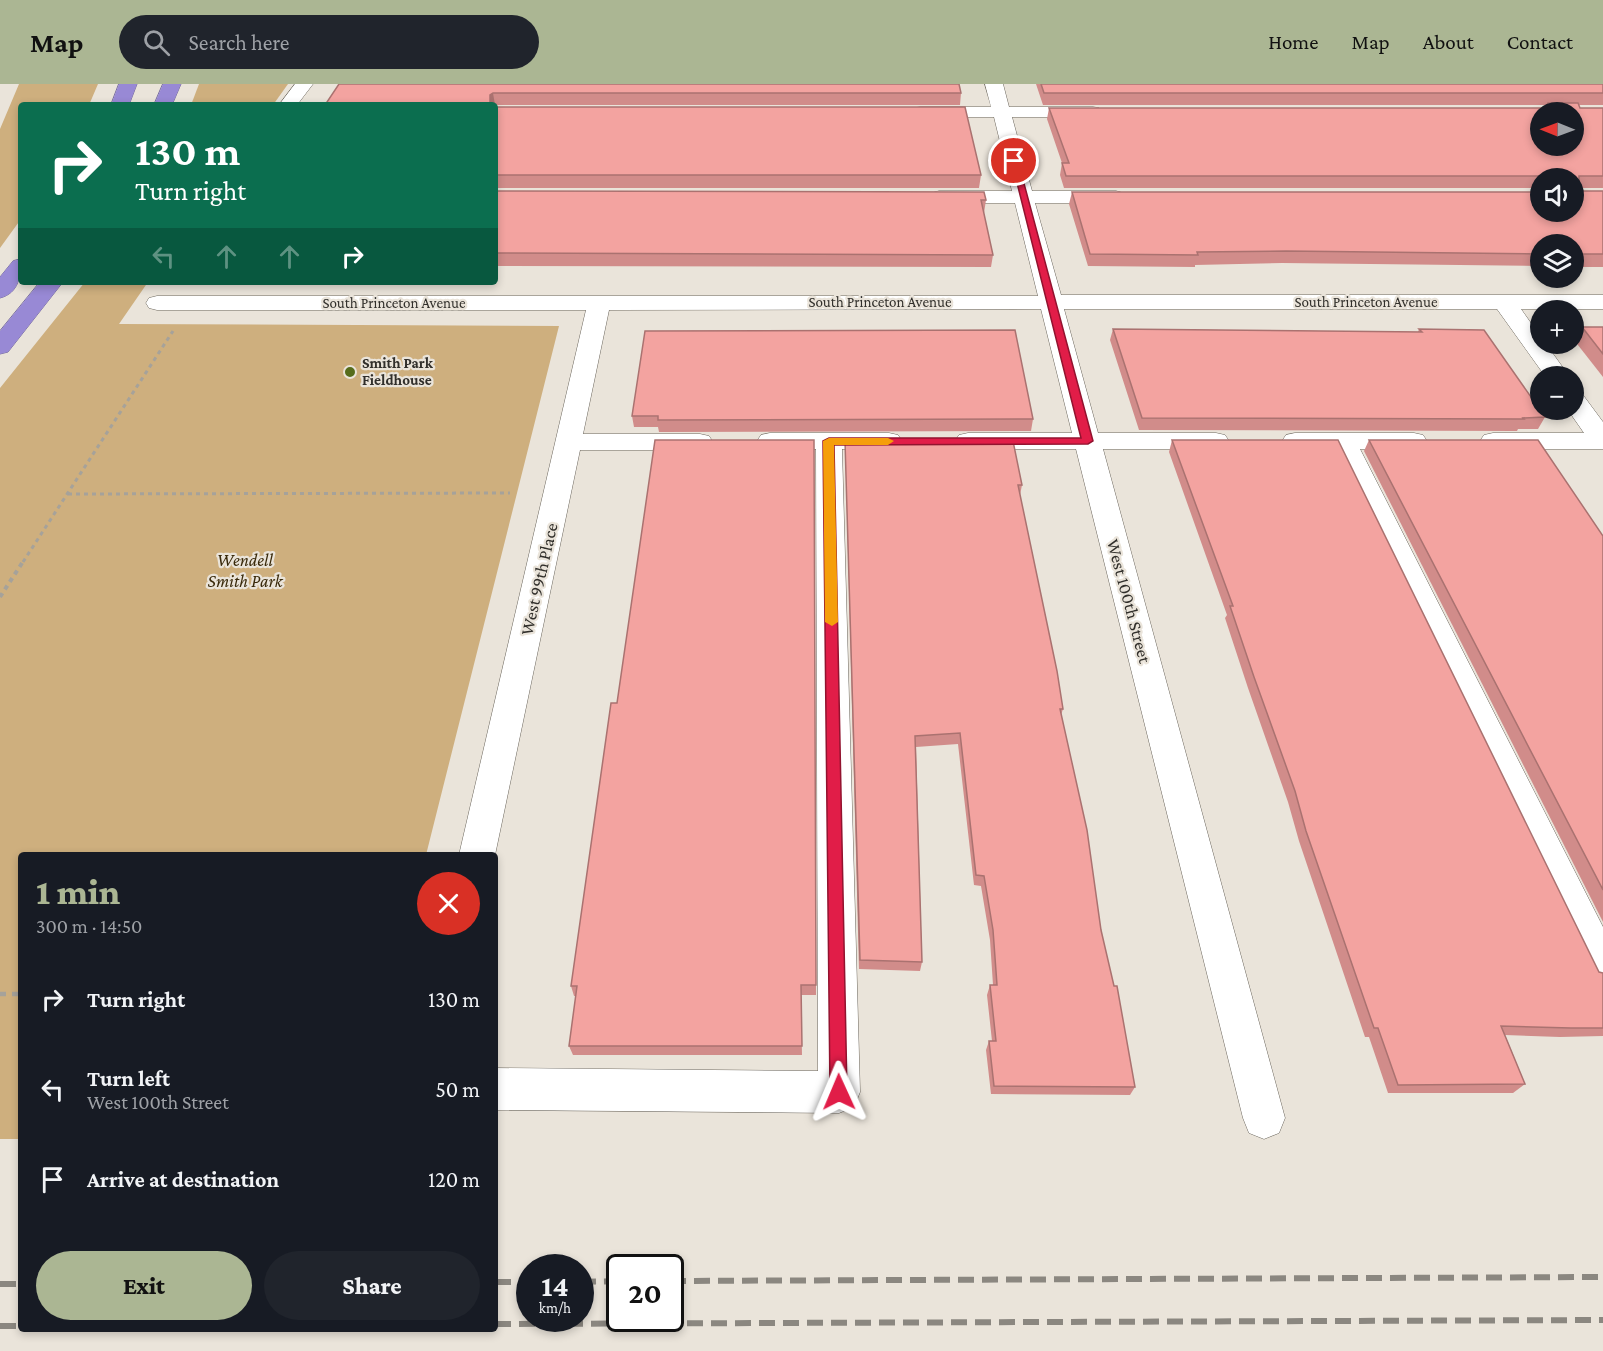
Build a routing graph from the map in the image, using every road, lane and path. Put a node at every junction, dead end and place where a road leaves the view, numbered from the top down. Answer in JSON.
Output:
{"nodes":[{"id":1,"x":128,"y":84,"type":"edge"},
{"id":2,"x":172,"y":84,"type":"edge"},
{"id":3,"x":304,"y":84,"type":"edge"},
{"id":4,"x":997,"y":98,"type":"edge"},
{"id":5,"x":121,"y":102,"type":"edge"},
{"id":6,"x":164,"y":102,"type":"edge"},
{"id":7,"x":290,"y":102,"type":"edge"},
{"id":8,"x":897,"y":112,"type":"edge"},
{"id":9,"x":1114,"y":112,"type":"edge"},
{"id":10,"x":915,"y":197,"type":"edge"},
{"id":11,"x":1023,"y":197,"type":"junction"},
{"id":12,"x":1138,"y":197,"type":"edge"},
{"id":13,"x":18,"y":270,"type":"edge"},
{"id":14,"x":50,"y":285,"type":"edge"},
{"id":15,"x":168,"y":285,"type":"edge"},
{"id":16,"x":0,"y":291,"type":"edge"},
{"id":17,"x":381,"y":292,"type":"edge"},
{"id":18,"x":1052,"y":302,"type":"junction"},
{"id":19,"x":1503,"y":302,"type":"junction"},
{"id":20,"x":1603,"y":302,"type":"edge"},
{"id":21,"x":599,"y":303,"type":"junction"},
{"id":22,"x":178,"y":324,"type":"dead end"},
{"id":23,"x":0,"y":347,"type":"edge"},
{"id":24,"x":1550,"y":366,"type":"edge"},
{"id":25,"x":1584,"y":414,"type":"edge"},
{"id":26,"x":829,"y":441,"type":"junction"},
{"id":27,"x":910,"y":441,"type":"edge"},
{"id":28,"x":945,"y":441,"type":"edge"},
{"id":29,"x":1088,"y":441,"type":"junction"},
{"id":30,"x":1236,"y":441,"type":"edge"},
{"id":31,"x":1271,"y":441,"type":"edge"},
{"id":32,"x":1342,"y":441,"type":"junction"},
{"id":33,"x":1437,"y":441,"type":"edge"},
{"id":34,"x":1472,"y":441,"type":"edge"},
{"id":35,"x":1603,"y":441,"type":"edge"},
{"id":36,"x":570,"y":442,"type":"junction"},
{"id":37,"x":510,"y":493,"type":"dead end"},
{"id":38,"x":68,"y":494,"type":"junction"},
{"id":39,"x":0,"y":597,"type":"edge"},
{"id":40,"x":478,"y":852,"type":"edge"},
{"id":41,"x":1603,"y":967,"type":"edge"},
{"id":42,"x":0,"y":994,"type":"edge"},
{"id":43,"x":18,"y":994,"type":"edge"},
{"id":44,"x":498,"y":1089,"type":"edge"},
{"id":45,"x":1264,"y":1118,"type":"dead end"}],
"edges":[{"from":1,"to":5,"type":"highway"},
{"from":2,"to":6,"type":"highway"},
{"from":3,"to":7,"type":"street"},
{"from":4,"to":8,"type":"street"},
{"from":4,"to":9,"type":"street"},
{"from":4,"to":11,"type":"street","name":"West 100th Street"},
{"from":10,"to":11,"type":"street"},
{"from":11,"to":12,"type":"street"},
{"from":11,"to":18,"type":"street","name":"West 100th Street"},
{"from":13,"to":16,"type":"highway"},
{"from":14,"to":23,"type":"highway"},
{"from":15,"to":17,"type":"street","name":"South Princeton Avenue"},
{"from":17,"to":21,"type":"street","name":"South Princeton Avenue"},
{"from":18,"to":19,"type":"street","name":"South Princeton Avenue"},
{"from":18,"to":21,"type":"street","name":"South Princeton Avenue"},
{"from":18,"to":29,"type":"street","name":"West 100th Street"},
{"from":19,"to":20,"type":"street","name":"South Princeton Avenue"},
{"from":19,"to":24,"type":"street"},
{"from":21,"to":36,"type":"street","name":"West 99th Place"},
{"from":22,"to":38,"type":"path"},
{"from":25,"to":35,"type":"street"},
{"from":26,"to":27,"type":"street"},
{"from":26,"to":36,"type":"street"},
{"from":26,"to":44,"type":"street"},
{"from":28,"to":29,"type":"street"},
{"from":29,"to":30,"type":"street"},
{"from":29,"to":45,"type":"street","name":"West 100th Street"},
{"from":31,"to":32,"type":"street"},
{"from":32,"to":33,"type":"street"},
{"from":32,"to":41,"type":"street"},
{"from":34,"to":35,"type":"street"},
{"from":36,"to":40,"type":"street","name":"West 99th Place"},
{"from":37,"to":38,"type":"path"},
{"from":38,"to":39,"type":"path"},
{"from":42,"to":43,"type":"path"}]}
